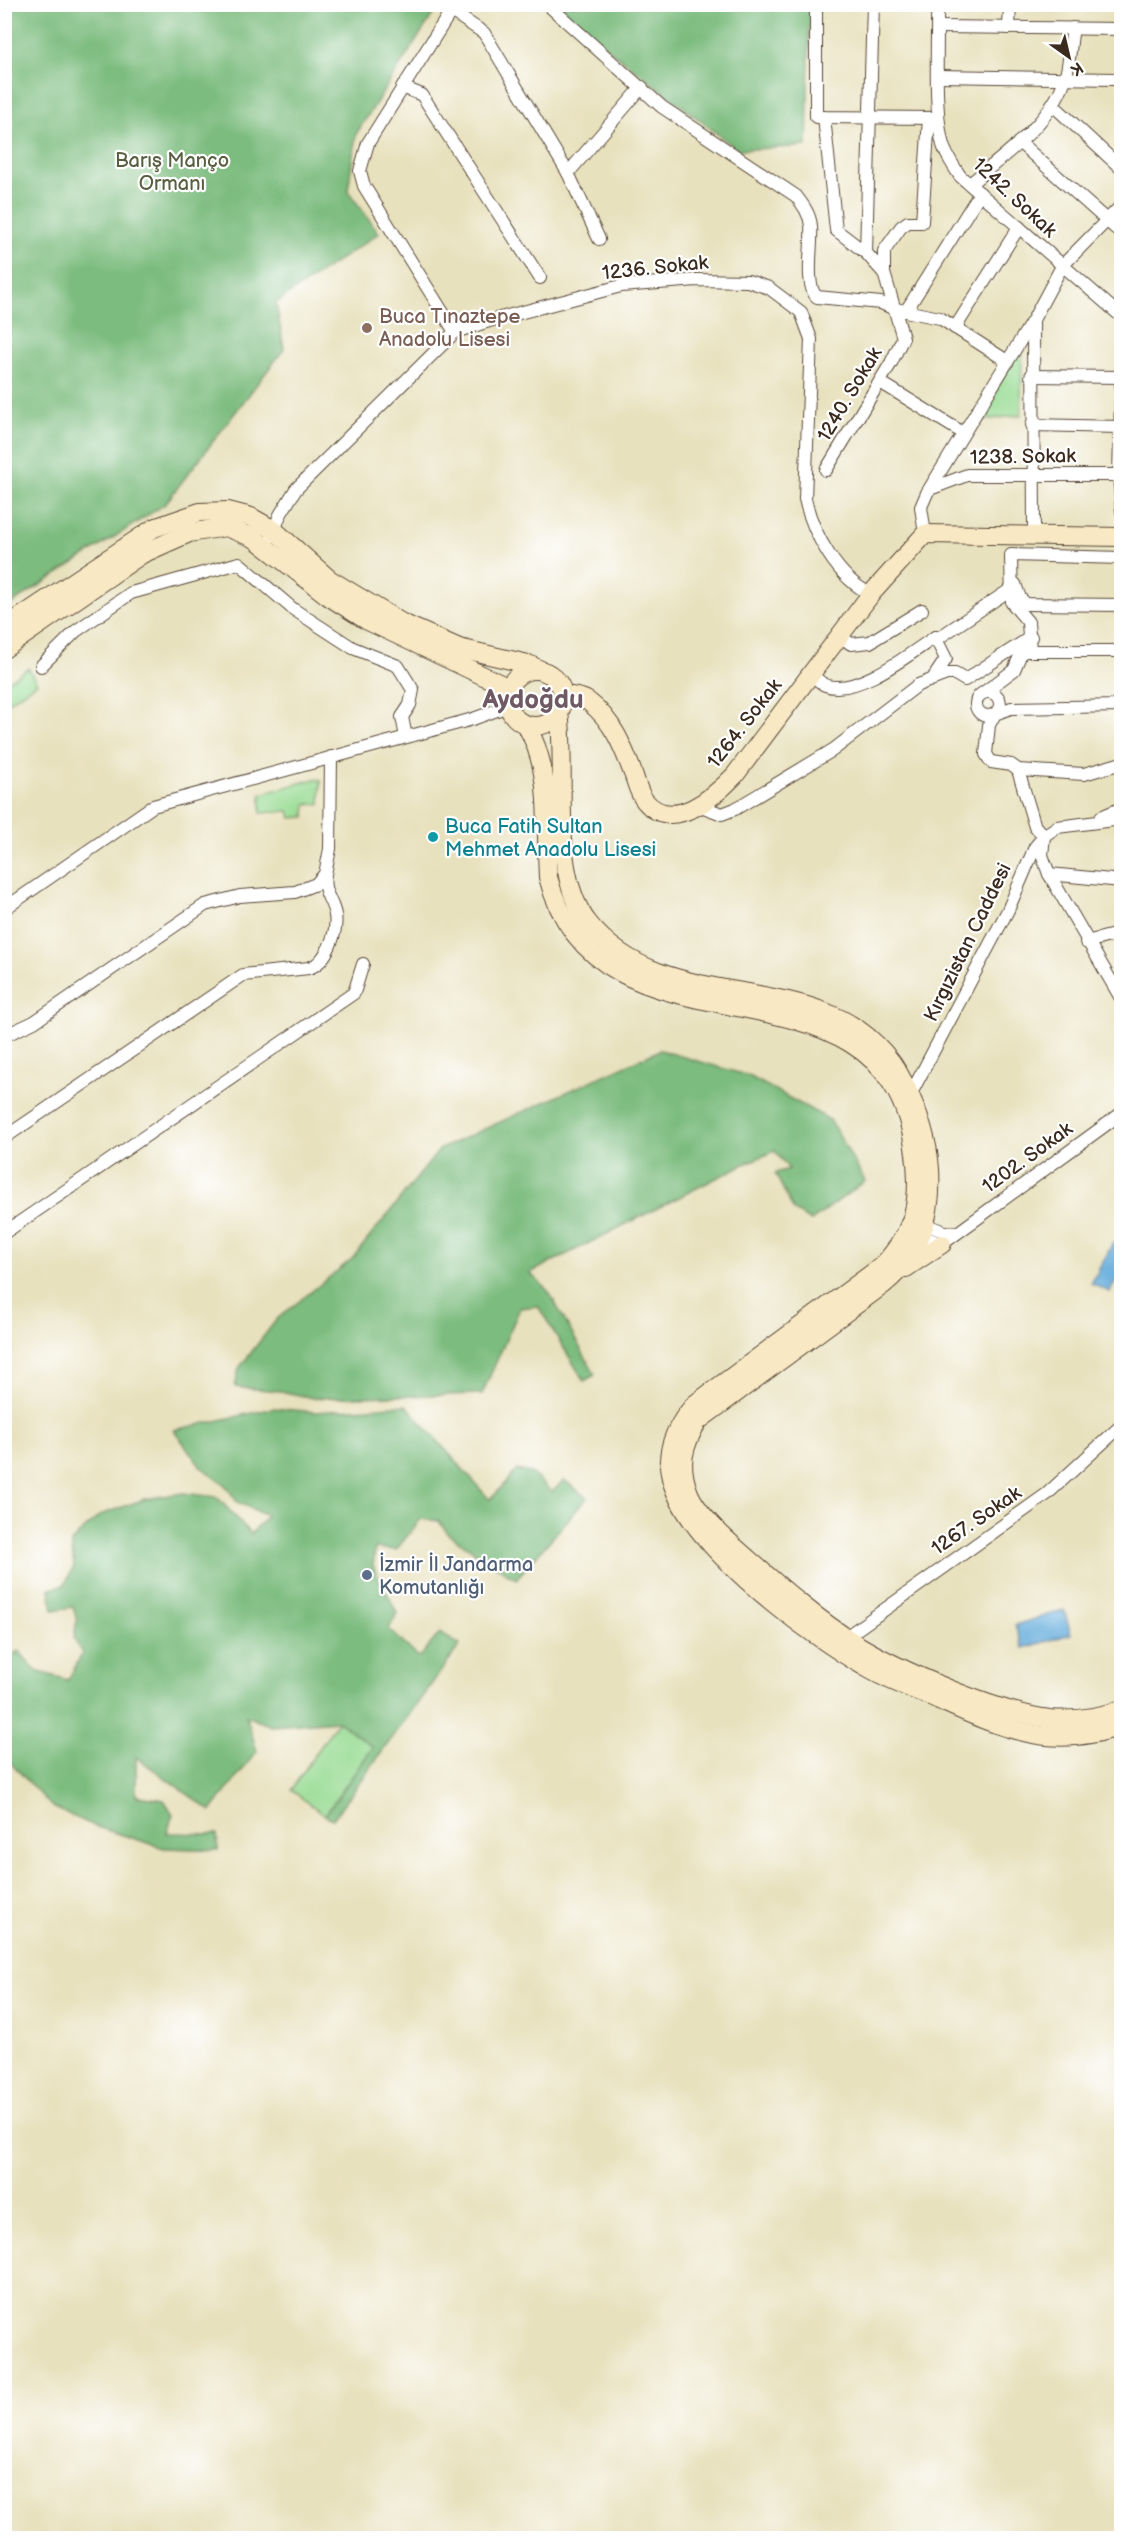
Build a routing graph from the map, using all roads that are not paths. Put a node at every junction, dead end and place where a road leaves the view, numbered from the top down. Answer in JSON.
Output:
{"nodes":[{"id":1,"x":547,"y":4,"type":"edge"},
{"id":2,"x":816,"y":4,"type":"edge"},
{"id":3,"x":873,"y":4,"type":"edge"},
{"id":4,"x":937,"y":4,"type":"edge"},
{"id":5,"x":1010,"y":4,"type":"edge"},
{"id":6,"x":455,"y":8,"type":"edge"},
{"id":7,"x":938,"y":27,"type":"junction"},
{"id":8,"x":1009,"y":28,"type":"junction"},
{"id":9,"x":1072,"y":28,"type":"junction"},
{"id":10,"x":1122,"y":29,"type":"edge"},
{"id":11,"x":939,"y":76,"type":"junction"},
{"id":12,"x":1066,"y":77,"type":"junction"},
{"id":13,"x":1120,"y":81,"type":"edge"},
{"id":14,"x":402,"y":87,"type":"junction"},
{"id":15,"x":642,"y":87,"type":"junction"},
{"id":16,"x":1052,"y":104,"type":"junction"},
{"id":17,"x":824,"y":117,"type":"junction"},
{"id":18,"x":870,"y":118,"type":"junction"},
{"id":19,"x":934,"y":118,"type":"junction"},
{"id":20,"x":1019,"y":142,"type":"junction"},
{"id":21,"x":1122,"y":169,"type":"edge"},
{"id":22,"x":568,"y":173,"type":"junction"},
{"id":23,"x":970,"y":184,"type":"junction"},
{"id":24,"x":980,"y":193,"type":"junction"},
{"id":25,"x":1122,"y":205,"type":"edge"},
{"id":26,"x":1106,"y":221,"type":"junction"},
{"id":27,"x":1019,"y":227,"type":"junction"},
{"id":28,"x":1122,"y":234,"type":"edge"},
{"id":29,"x":599,"y":239,"type":"dead end"},
{"id":30,"x":866,"y":253,"type":"junction"},
{"id":31,"x":1062,"y":266,"type":"junction"},
{"id":32,"x":884,"y":273,"type":"junction"},
{"id":33,"x":540,"y":278,"type":"dead end"},
{"id":34,"x":812,"y":293,"type":"junction"},
{"id":35,"x":796,"y":308,"type":"junction"},
{"id":36,"x":900,"y":310,"type":"junction"},
{"id":37,"x":1122,"y":317,"type":"edge"},
{"id":38,"x":1033,"y":320,"type":"junction"},
{"id":39,"x":955,"y":328,"type":"junction"},
{"id":40,"x":455,"y":332,"type":"junction"},
{"id":41,"x":1006,"y":361,"type":"junction"},
{"id":42,"x":1122,"y":361,"type":"edge"},
{"id":43,"x":1031,"y":376,"type":"junction"},
{"id":44,"x":1121,"y":377,"type":"edge"},
{"id":45,"x":880,"y":382,"type":"junction"},
{"id":46,"x":1032,"y":425,"type":"junction"},
{"id":47,"x":1120,"y":427,"type":"junction"},
{"id":48,"x":963,"y":433,"type":"junction"},
{"id":49,"x":825,"y":470,"type":"dead end"},
{"id":50,"x":1034,"y":474,"type":"junction"},
{"id":51,"x":1119,"y":475,"type":"junction"},
{"id":52,"x":930,"y":489,"type":"junction"},
{"id":53,"x":1122,"y":512,"type":"edge"},
{"id":54,"x":274,"y":530,"type":"junction"},
{"id":55,"x":925,"y":534,"type":"junction"},
{"id":56,"x":1034,"y":534,"type":"junction"},
{"id":57,"x":1122,"y":537,"type":"edge"},
{"id":58,"x":268,"y":548,"type":"junction"},
{"id":59,"x":1122,"y":558,"type":"edge"},
{"id":60,"x":1011,"y":567,"type":"junction"},
{"id":61,"x":1011,"y":589,"type":"junction"},
{"id":62,"x":871,"y":594,"type":"junction"},
{"id":63,"x":1122,"y":604,"type":"edge"},
{"id":64,"x":922,"y":610,"type":"dead end"},
{"id":65,"x":4,"y":628,"type":"edge"},
{"id":66,"x":840,"y":636,"type":"junction"},
{"id":67,"x":938,"y":637,"type":"junction"},
{"id":68,"x":1031,"y":637,"type":"junction"},
{"id":69,"x":4,"y":649,"type":"edge"},
{"id":70,"x":1030,"y":651,"type":"junction"},
{"id":71,"x":1122,"y":651,"type":"edge"},
{"id":72,"x":41,"y":666,"type":"dead end"},
{"id":73,"x":548,"y":674,"type":"junction"},
{"id":74,"x":810,"y":674,"type":"junction"},
{"id":75,"x":933,"y":678,"type":"junction"},
{"id":76,"x":983,"y":693,"type":"junction"},
{"id":77,"x":509,"y":697,"type":"junction"},
{"id":78,"x":561,"y":703,"type":"junction"},
{"id":79,"x":1122,"y":706,"type":"edge"},
{"id":80,"x":994,"y":714,"type":"junction"},
{"id":81,"x":526,"y":725,"type":"junction"},
{"id":82,"x":406,"y":737,"type":"junction"},
{"id":83,"x":331,"y":758,"type":"junction"},
{"id":84,"x":1122,"y":764,"type":"edge"},
{"id":85,"x":1018,"y":770,"type":"junction"},
{"id":86,"x":698,"y":806,"type":"junction"},
{"id":87,"x":1122,"y":808,"type":"edge"},
{"id":88,"x":1122,"y":819,"type":"edge"},
{"id":89,"x":1086,"y":822,"type":"junction"},
{"id":90,"x":1045,"y":835,"type":"junction"},
{"id":91,"x":325,"y":874,"type":"junction"},
{"id":92,"x":1048,"y":874,"type":"junction"},
{"id":93,"x":1122,"y":882,"type":"edge"},
{"id":94,"x":4,"y":909,"type":"edge"},
{"id":95,"x":1122,"y":933,"type":"edge"},
{"id":96,"x":1086,"y":942,"type":"junction"},
{"id":97,"x":363,"y":964,"type":"dead end"},
{"id":98,"x":1116,"y":983,"type":"edge"},
{"id":99,"x":1122,"y":1000,"type":"edge"},
{"id":100,"x":4,"y":1036,"type":"edge"},
{"id":101,"x":907,"y":1101,"type":"junction"},
{"id":102,"x":1122,"y":1113,"type":"edge"},
{"id":103,"x":4,"y":1138,"type":"edge"},
{"id":104,"x":917,"y":1228,"type":"junction"},
{"id":105,"x":4,"y":1233,"type":"edge"},
{"id":106,"x":949,"y":1238,"type":"junction"},
{"id":107,"x":883,"y":1285,"type":"junction"},
{"id":108,"x":1122,"y":1425,"type":"edge"},
{"id":109,"x":846,"y":1637,"type":"junction"},
{"id":110,"x":1122,"y":1709,"type":"edge"},
{"id":111,"x":1122,"y":1725,"type":"edge"}],
"edges":[{"from":1,"to":15,"type":"street"},
{"from":2,"to":17,"type":"street"},
{"from":3,"to":18,"type":"street"},
{"from":4,"to":7,"type":"street","name":"1242. Sokak"},
{"from":5,"to":8,"type":"street"},
{"from":6,"to":14,"type":"street"},
{"from":6,"to":22,"type":"street"},
{"from":7,"to":8,"type":"street"},
{"from":7,"to":11,"type":"street","name":"1242. Sokak"},
{"from":8,"to":9,"type":"street"},
{"from":9,"to":10,"type":"street"},
{"from":9,"to":12,"type":"street"},
{"from":11,"to":12,"type":"street"},
{"from":11,"to":19,"type":"street","name":"1242. Sokak"},
{"from":12,"to":13,"type":"street"},
{"from":12,"to":16,"type":"street"},
{"from":14,"to":33,"type":"street"},
{"from":14,"to":40,"type":"street"},
{"from":15,"to":22,"type":"street"},
{"from":15,"to":34,"type":"street"},
{"from":16,"to":20,"type":"street"},
{"from":16,"to":21,"type":"street"},
{"from":17,"to":18,"type":"street"},
{"from":17,"to":30,"type":"street"},
{"from":18,"to":19,"type":"street"},
{"from":18,"to":30,"type":"street"},
{"from":19,"to":23,"type":"street","name":"1242. Sokak"},
{"from":19,"to":32,"type":"street"},
{"from":20,"to":23,"type":"street"},
{"from":20,"to":26,"type":"street"},
{"from":22,"to":29,"type":"street"},
{"from":23,"to":24,"type":"street","name":"1242. Sokak"},
{"from":24,"to":27,"type":"street","name":"1242. Sokak"},
{"from":24,"to":36,"type":"street"},
{"from":25,"to":26,"type":"street"},
{"from":26,"to":28,"type":"street"},
{"from":26,"to":31,"type":"street"},
{"from":27,"to":31,"type":"street","name":"1242. Sokak"},
{"from":27,"to":39,"type":"street"},
{"from":30,"to":32,"type":"street"},
{"from":31,"to":37,"type":"street","name":"1242. Sokak"},
{"from":31,"to":38,"type":"street"},
{"from":32,"to":36,"type":"street","name":"1240. Sokak"},
{"from":34,"to":35,"type":"street"},
{"from":34,"to":36,"type":"street"},
{"from":35,"to":40,"type":"street","name":"1236. Sokak"},
{"from":35,"to":62,"type":"street","name":"1236. Sokak"},
{"from":36,"to":39,"type":"street"},
{"from":36,"to":45,"type":"street","name":"1240. Sokak"},
{"from":38,"to":41,"type":"street"},
{"from":38,"to":43,"type":"street"},
{"from":39,"to":41,"type":"street"},
{"from":40,"to":54,"type":"street","name":"1236. Sokak"},
{"from":41,"to":48,"type":"street"},
{"from":42,"to":44,"type":"street"},
{"from":43,"to":44,"type":"street"},
{"from":43,"to":46,"type":"street"},
{"from":44,"to":47,"type":"street"},
{"from":45,"to":48,"type":"street"},
{"from":45,"to":49,"type":"street","name":"1240. Sokak"},
{"from":46,"to":47,"type":"street"},
{"from":46,"to":50,"type":"street"},
{"from":47,"to":51,"type":"street"},
{"from":48,"to":52,"type":"street"},
{"from":50,"to":51,"type":"street","name":"1238. Sokak"},
{"from":50,"to":52,"type":"street","name":"1238. Sokak"},
{"from":50,"to":56,"type":"street"},
{"from":51,"to":53,"type":"street"},
{"from":52,"to":55,"type":"street"},
{"from":54,"to":58,"type":"street","name":"1236. Sokak"},
{"from":54,"to":65,"type":"main road"},
{"from":54,"to":73,"type":"main road"},
{"from":55,"to":56,"type":"main road"},
{"from":55,"to":62,"type":"main road","name":"1264. Sokak"},
{"from":56,"to":57,"type":"main road"},
{"from":58,"to":69,"type":"main road"},
{"from":58,"to":77,"type":"main road"},
{"from":59,"to":60,"type":"street"},
{"from":60,"to":61,"type":"street"},
{"from":60,"to":63,"type":"street"},
{"from":61,"to":67,"type":"street"},
{"from":61,"to":68,"type":"street"},
{"from":62,"to":66,"type":"main road","name":"1264. Sokak"},
{"from":64,"to":66,"type":"street"},
{"from":66,"to":74,"type":"main road","name":"1264. Sokak"},
{"from":67,"to":74,"type":"street"},
{"from":67,"to":75,"type":"street"},
{"from":68,"to":70,"type":"street"},
{"from":68,"to":75,"type":"street"},
{"from":70,"to":71,"type":"street"},
{"from":70,"to":76,"type":"street"},
{"from":72,"to":82,"type":"street"},
{"from":73,"to":77,"type":"main road"},
{"from":73,"to":78,"type":"main road"},
{"from":74,"to":86,"type":"main road","name":"1264. Sokak"},
{"from":75,"to":86,"type":"street"},
{"from":76,"to":80,"type":"street"},
{"from":76,"to":80,"type":"street"},
{"from":77,"to":81,"type":"main road"},
{"from":77,"to":82,"type":"street"},
{"from":78,"to":81,"type":"main road"},
{"from":78,"to":86,"type":"main road","name":"1264. Sokak"},
{"from":78,"to":101,"type":"main road"},
{"from":79,"to":80,"type":"street"},
{"from":80,"to":85,"type":"street"},
{"from":81,"to":101,"type":"main road"},
{"from":82,"to":83,"type":"street"},
{"from":83,"to":91,"type":"street"},
{"from":83,"to":94,"type":"street"},
{"from":84,"to":85,"type":"street"},
{"from":85,"to":90,"type":"street"},
{"from":87,"to":89,"type":"street"},
{"from":88,"to":89,"type":"street"},
{"from":89,"to":90,"type":"street"},
{"from":90,"to":92,"type":"street"},
{"from":90,"to":101,"type":"street","name":"Kırgızistan Caddesi"},
{"from":91,"to":100,"type":"street"},
{"from":91,"to":103,"type":"street"},
{"from":92,"to":93,"type":"street"},
{"from":92,"to":96,"type":"street"},
{"from":95,"to":96,"type":"street"},
{"from":96,"to":98,"type":"street"},
{"from":97,"to":105,"type":"street"},
{"from":98,"to":99,"type":"street"},
{"from":101,"to":104,"type":"main road"},
{"from":102,"to":106,"type":"street","name":"1202. Sokak"},
{"from":104,"to":106,"type":"street"},
{"from":104,"to":106,"type":"street"},
{"from":104,"to":107,"type":"main road"},
{"from":104,"to":111,"type":"main road"},
{"from":106,"to":107,"type":"main road"},
{"from":107,"to":109,"type":"main road"},
{"from":108,"to":109,"type":"street","name":"1267. Sokak"},
{"from":109,"to":110,"type":"main road"}]}
